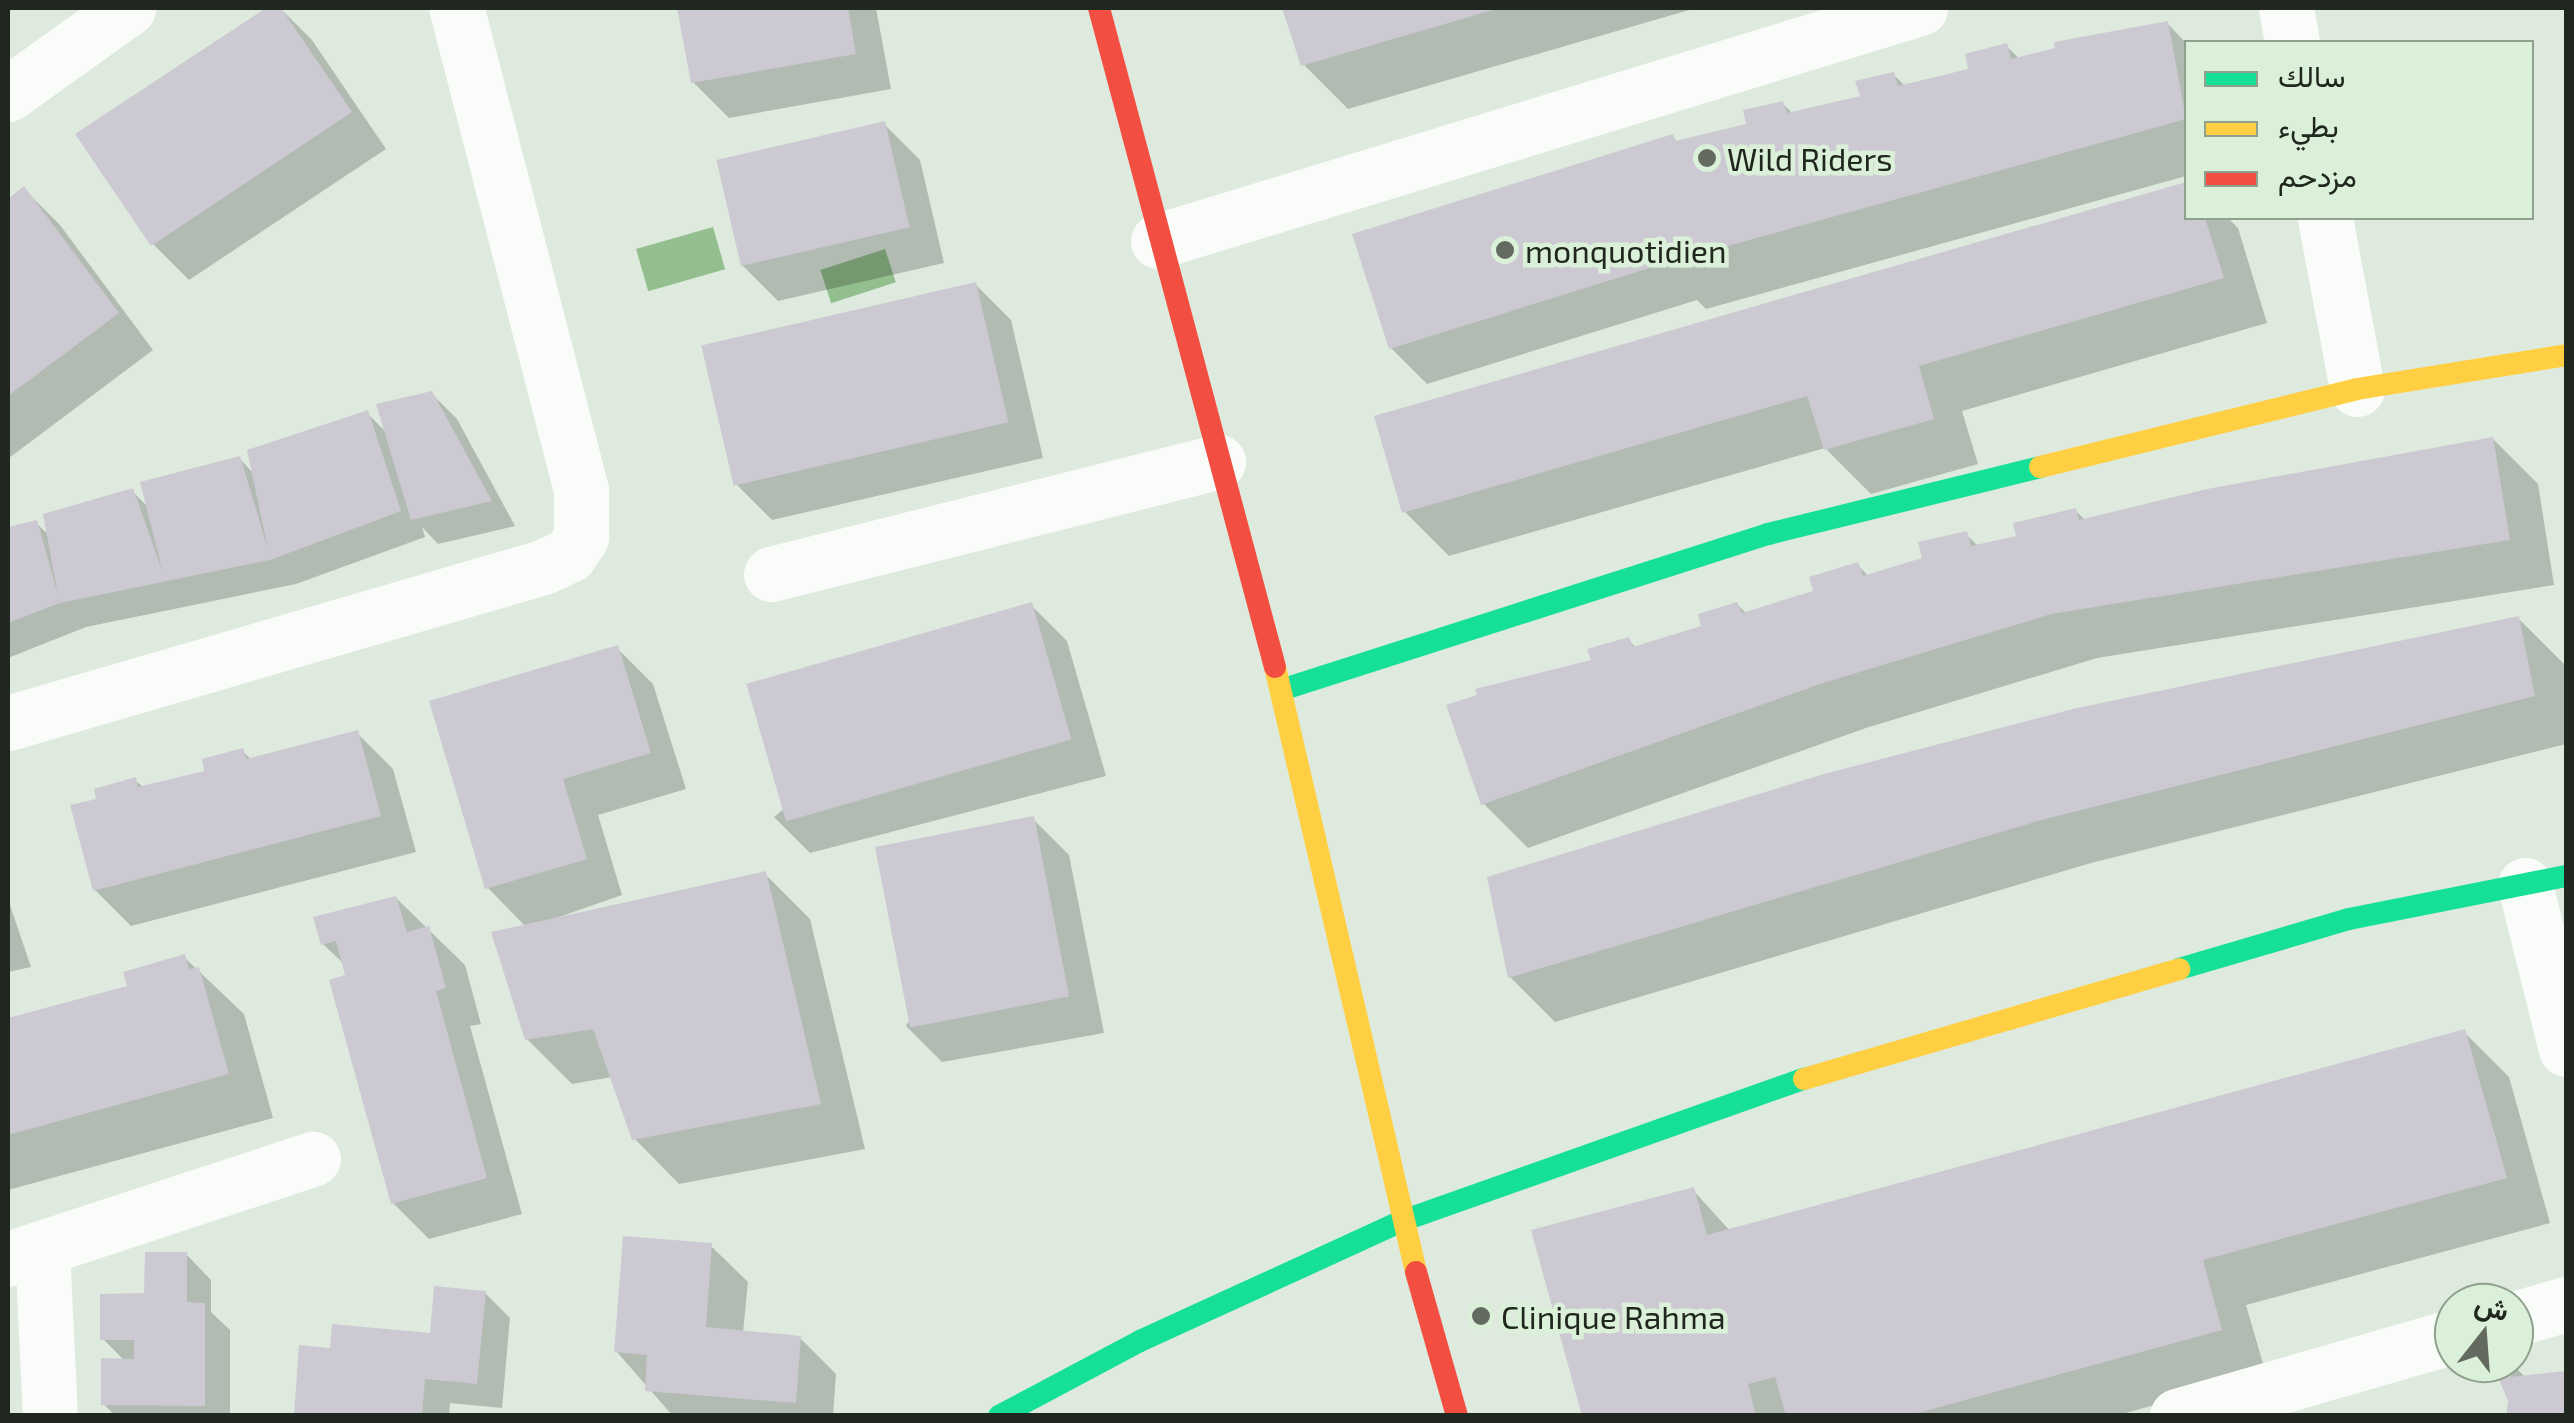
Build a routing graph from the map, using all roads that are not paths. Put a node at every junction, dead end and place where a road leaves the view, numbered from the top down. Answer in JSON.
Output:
{"nodes":[{"id":1,"x":128,"y":8,"type":"edge"},
{"id":2,"x":456,"y":8,"type":"edge"},
{"id":3,"x":1099,"y":8,"type":"edge"},
{"id":4,"x":1920,"y":8,"type":"edge"},
{"id":5,"x":2286,"y":8,"type":"edge"},
{"id":6,"x":2292,"y":40,"type":"edge"},
{"id":7,"x":8,"y":94,"type":"edge"},
{"id":8,"x":2325,"y":220,"type":"edge"},
{"id":9,"x":1158,"y":241,"type":"junction"},
{"id":10,"x":2566,"y":355,"type":"edge"},
{"id":11,"x":2357,"y":388,"type":"junction"},
{"id":12,"x":1218,"y":462,"type":"junction"},
{"id":13,"x":772,"y":574,"type":"dead end"},
{"id":14,"x":1281,"y":690,"type":"junction"},
{"id":15,"x":8,"y":723,"type":"edge"},
{"id":16,"x":2546,"y":881,"type":"edge"},
{"id":17,"x":2566,"y":1049,"type":"edge"},
{"id":18,"x":313,"y":1159,"type":"dead end"},
{"id":19,"x":1402,"y":1221,"type":"junction"},
{"id":20,"x":25,"y":1253,"type":"edge"},
{"id":21,"x":2566,"y":1304,"type":"edge"},
{"id":22,"x":2534,"y":1313,"type":"edge"},
{"id":23,"x":2434,"y":1342,"type":"edge"},
{"id":24,"x":50,"y":1416,"type":"edge"},
{"id":25,"x":999,"y":1416,"type":"edge"},
{"id":26,"x":1457,"y":1416,"type":"edge"},
{"id":27,"x":2177,"y":1416,"type":"edge"}],
"edges":[{"from":1,"to":7,"type":"street"},
{"from":2,"to":15,"type":"street"},
{"from":3,"to":9,"type":"street"},
{"from":4,"to":9,"type":"street"},
{"from":5,"to":6,"type":"street"},
{"from":8,"to":11,"type":"street"},
{"from":9,"to":12,"type":"street"},
{"from":10,"to":11,"type":"street"},
{"from":11,"to":14,"type":"street"},
{"from":12,"to":13,"type":"street"},
{"from":12,"to":14,"type":"street"},
{"from":14,"to":19,"type":"street"},
{"from":16,"to":17,"type":"street"},
{"from":16,"to":19,"type":"street"},
{"from":18,"to":20,"type":"street"},
{"from":19,"to":25,"type":"street"},
{"from":19,"to":26,"type":"street"},
{"from":20,"to":24,"type":"street"},
{"from":21,"to":22,"type":"street"},
{"from":23,"to":27,"type":"street"}]}
